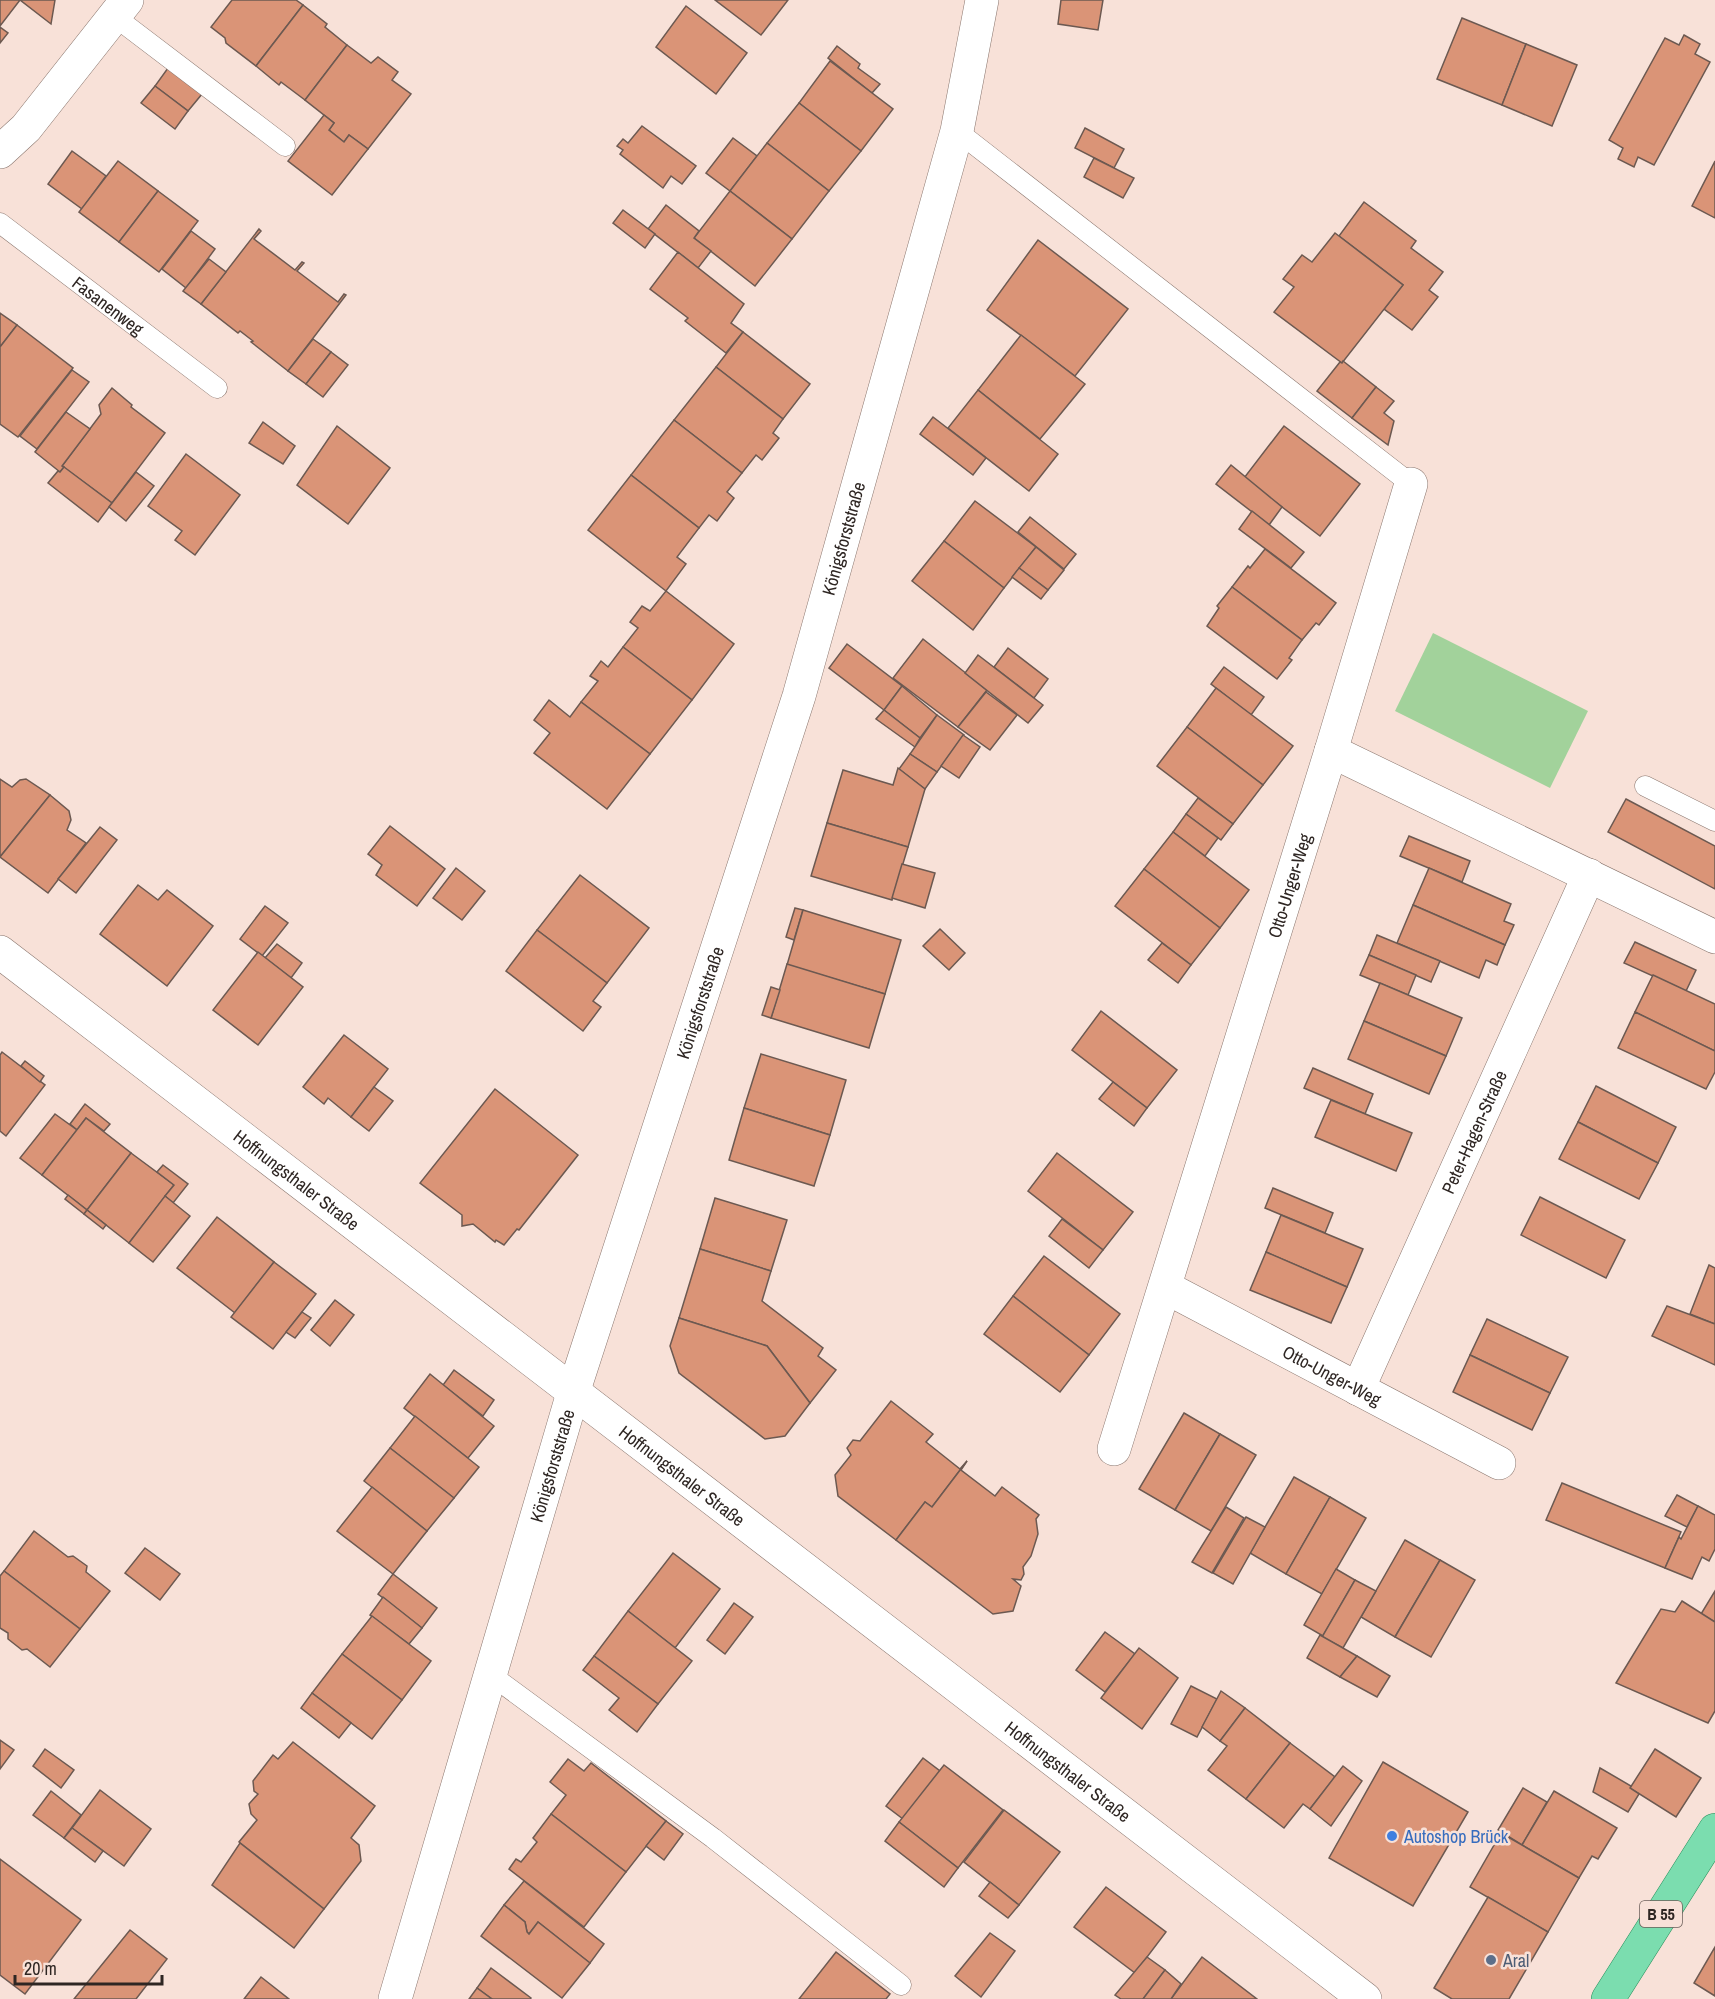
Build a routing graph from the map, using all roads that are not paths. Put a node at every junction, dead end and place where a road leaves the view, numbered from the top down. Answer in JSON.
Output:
{"nodes":[{"id":1,"x":982,"y":0,"type":"edge"},
{"id":2,"x":121,"y":8,"type":"edge"},
{"id":3,"x":957,"y":131,"type":"junction"},
{"id":4,"x":285,"y":146,"type":"dead end"},
{"id":5,"x":0,"y":152,"type":"edge"},
{"id":6,"x":0,"y":223,"type":"edge"},
{"id":7,"x":217,"y":388,"type":"dead end"},
{"id":8,"x":1411,"y":484,"type":"joint"},
{"id":9,"x":1331,"y":751,"type":"junction"},
{"id":10,"x":1645,"y":786,"type":"dead end"},
{"id":11,"x":1715,"y":821,"type":"edge"},
{"id":12,"x":1589,"y":875,"type":"junction"},
{"id":13,"x":1715,"y":937,"type":"edge"},
{"id":14,"x":0,"y":952,"type":"edge"},
{"id":15,"x":1165,"y":1287,"type":"junction"},
{"id":16,"x":1358,"y":1389,"type":"junction"},
{"id":17,"x":573,"y":1393,"type":"junction"},
{"id":18,"x":1114,"y":1449,"type":"dead end"},
{"id":19,"x":1499,"y":1463,"type":"dead end"},
{"id":20,"x":491,"y":1675,"type":"junction"},
{"id":21,"x":1715,"y":1830,"type":"edge"},
{"id":22,"x":901,"y":1985,"type":"dead end"},
{"id":23,"x":394,"y":1999,"type":"edge"},
{"id":24,"x":1365,"y":1999,"type":"edge"},
{"id":25,"x":1608,"y":1999,"type":"edge"}],
"edges":[{"from":1,"to":3,"type":"street","name":"Königsforststraße"},
{"from":2,"to":4,"type":"lane"},
{"from":2,"to":5,"type":"street"},
{"from":3,"to":8,"type":"lane"},
{"from":3,"to":17,"type":"street","name":"Königsforststraße"},
{"from":6,"to":7,"type":"lane","name":"Fasanenweg"},
{"from":8,"to":9,"type":"street","name":"Otto-Unger-Weg"},
{"from":9,"to":12,"type":"street"},
{"from":9,"to":15,"type":"street","name":"Otto-Unger-Weg"},
{"from":10,"to":11,"type":"lane"},
{"from":12,"to":13,"type":"street"},
{"from":12,"to":16,"type":"street","name":"Peter-Hagen-Straße"},
{"from":14,"to":17,"type":"street","name":"Hoffnungsthaler Straße"},
{"from":15,"to":16,"type":"street","name":"Otto-Unger-Weg"},
{"from":15,"to":18,"type":"street","name":"Otto-Unger-Weg"},
{"from":16,"to":19,"type":"street","name":"Otto-Unger-Weg"},
{"from":17,"to":20,"type":"street","name":"Königsforststraße"},
{"from":17,"to":24,"type":"street","name":"Hoffnungsthaler Straße"},
{"from":20,"to":22,"type":"lane"},
{"from":20,"to":23,"type":"street","name":"Königsforststraße"},
{"from":21,"to":25,"type":"main road","number":"B 55"}]}
